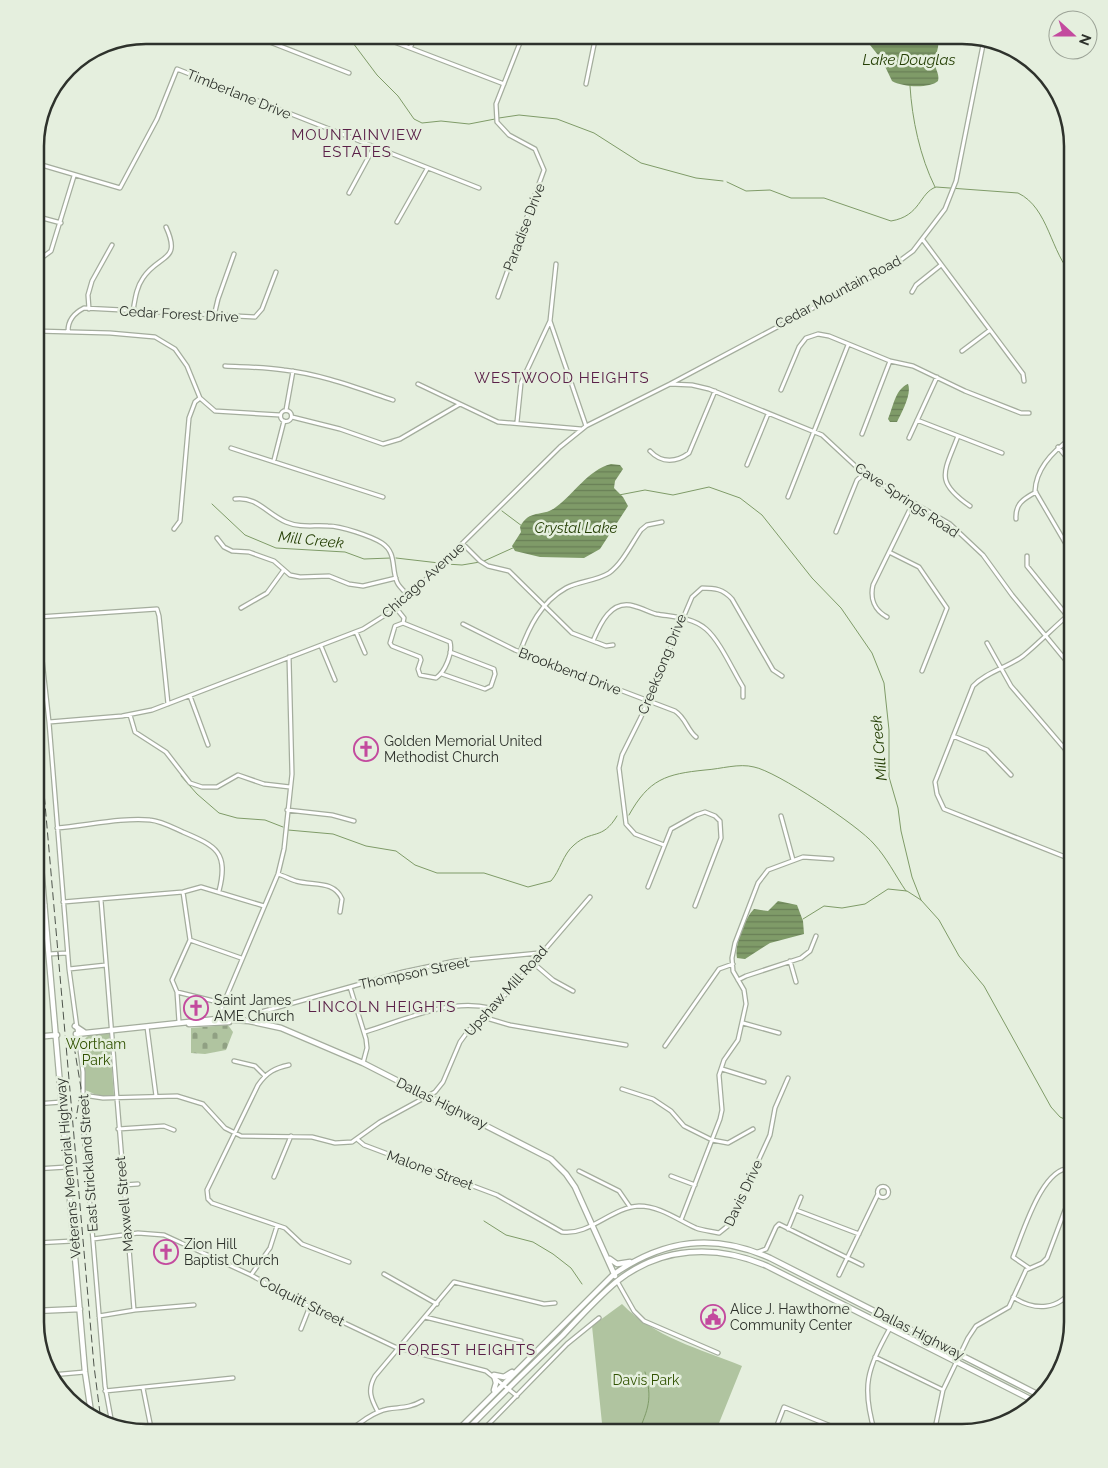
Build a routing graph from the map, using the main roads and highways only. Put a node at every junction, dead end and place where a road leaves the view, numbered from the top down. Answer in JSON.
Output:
{"nodes":[{"id":1,"x":44,"y":905,"type":"edge"},
{"id":2,"x":216,"y":1020,"type":"junction"},
{"id":3,"x":76,"y":1026,"type":"road end"},
{"id":4,"x":156,"y":1026,"type":"junction"},
{"id":5,"x":86,"y":1033,"type":"junction"},
{"id":6,"x":76,"y":1034,"type":"road end"},
{"id":7,"x":57,"y":1035,"type":"junction"},
{"id":8,"x":44,"y":1036,"type":"edge"},
{"id":9,"x":606,"y":1254,"type":"junction"},
{"id":10,"x":634,"y":1262,"type":"junction"},
{"id":11,"x":614,"y":1274,"type":"junction"},
{"id":12,"x":617,"y":1282,"type":"junction"},
{"id":13,"x":80,"y":1308,"type":"junction"},
{"id":14,"x":44,"y":1311,"type":"edge"},
{"id":15,"x":523,"y":1364,"type":"junction"},
{"id":16,"x":1035,"y":1393,"type":"edge"},
{"id":17,"x":492,"y":1395,"type":"junction"},
{"id":18,"x":1029,"y":1398,"type":"edge"},
{"id":19,"x":90,"y":1408,"type":"edge"},
{"id":20,"x":464,"y":1424,"type":"edge"},
{"id":21,"x":473,"y":1424,"type":"edge"}],
"edges":[{"from":1,"to":7,"type":"main road","name":"Veterans Memorial Highway"},
{"from":2,"to":4,"type":"main road","name":"Dallas Highway"},
{"from":2,"to":4,"type":"main road","name":"Dallas Highway"},
{"from":2,"to":9,"type":"main road","name":"Dallas Highway"},
{"from":3,"to":5,"type":"main road"},
{"from":4,"to":5,"type":"main road","name":"Dallas Highway"},
{"from":5,"to":6,"type":"main road","name":"Dallas Highway"},
{"from":7,"to":8,"type":"main road"},
{"from":7,"to":13,"type":"main road","name":"Veterans Memorial Highway"},
{"from":9,"to":10,"type":"main road"},
{"from":9,"to":11,"type":"main road"},
{"from":10,"to":11,"type":"main road","name":"Dallas Highway"},
{"from":10,"to":16,"type":"main road","name":"Dallas Highway"},
{"from":11,"to":12,"type":"main road"},
{"from":11,"to":15,"type":"main road","name":"Dallas Highway"},
{"from":12,"to":18,"type":"main road","name":"Dallas Highway"},
{"from":12,"to":21,"type":"main road","name":"Dallas Highway"},
{"from":13,"to":14,"type":"main road"},
{"from":13,"to":19,"type":"main road","name":"Veterans Memorial Highway"},
{"from":15,"to":17,"type":"main road","name":"Dallas Highway"},
{"from":15,"to":17,"type":"main road"},
{"from":17,"to":20,"type":"main road","name":"Dallas Highway"}]}
